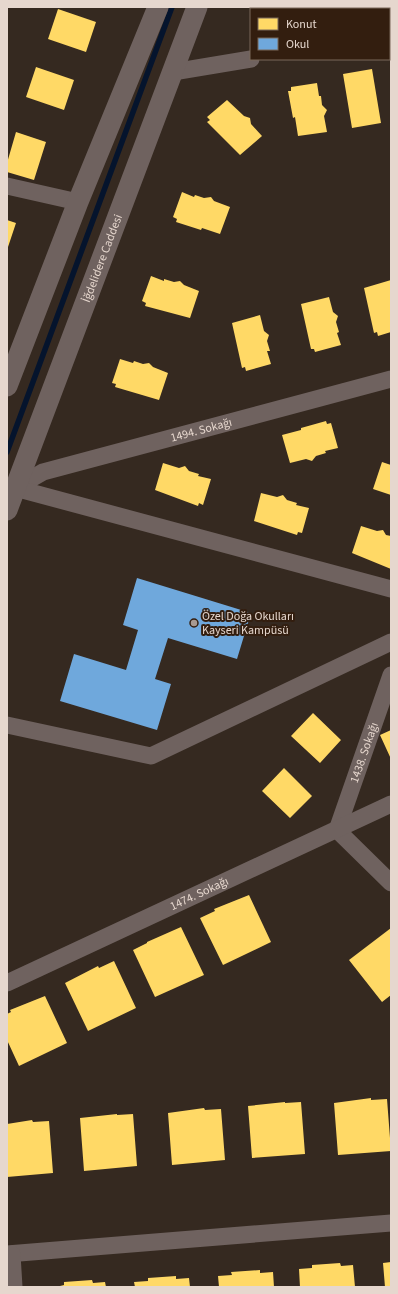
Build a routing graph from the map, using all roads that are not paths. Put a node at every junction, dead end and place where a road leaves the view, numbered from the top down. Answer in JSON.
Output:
{"nodes":[{"id":1,"x":158,"y":7,"type":"edge"},
{"id":2,"x":197,"y":7,"type":"edge"},
{"id":3,"x":250,"y":59,"type":"edge"},
{"id":4,"x":173,"y":72,"type":"junction"},
{"id":5,"x":7,"y":186,"type":"edge"},
{"id":6,"x":78,"y":202,"type":"junction"},
{"id":7,"x":391,"y":379,"type":"edge"},
{"id":8,"x":7,"y":386,"type":"edge"},
{"id":9,"x":9,"y":494,"type":"edge"},
{"id":10,"x":391,"y":589,"type":"edge"},
{"id":11,"x":391,"y":642,"type":"edge"},
{"id":12,"x":391,"y":675,"type":"edge"},
{"id":13,"x":7,"y":725,"type":"edge"},
{"id":14,"x":391,"y":804,"type":"edge"},
{"id":15,"x":337,"y":830,"type":"junction"},
{"id":16,"x":391,"y":883,"type":"edge"},
{"id":17,"x":7,"y":983,"type":"edge"},
{"id":18,"x":391,"y":1223,"type":"edge"},
{"id":19,"x":9,"y":1254,"type":"edge"},
{"id":20,"x":14,"y":1287,"type":"edge"}],
"edges":[{"from":1,"to":6,"type":"street"},
{"from":2,"to":4,"type":"street","name":"İğdelidere Caddesi"},
{"from":3,"to":4,"type":"street"},
{"from":4,"to":9,"type":"street","name":"İğdelidere Caddesi"},
{"from":5,"to":6,"type":"street"},
{"from":6,"to":8,"type":"street"},
{"from":7,"to":9,"type":"street","name":"1494. Sokağı"},
{"from":9,"to":10,"type":"street"},
{"from":11,"to":13,"type":"street"},
{"from":12,"to":15,"type":"street","name":"1438. Sokağı"},
{"from":14,"to":15,"type":"street","name":"1474. Sokağı"},
{"from":15,"to":16,"type":"street"},
{"from":15,"to":17,"type":"street","name":"1474. Sokağı"},
{"from":18,"to":19,"type":"street"},
{"from":19,"to":20,"type":"street"}]}
